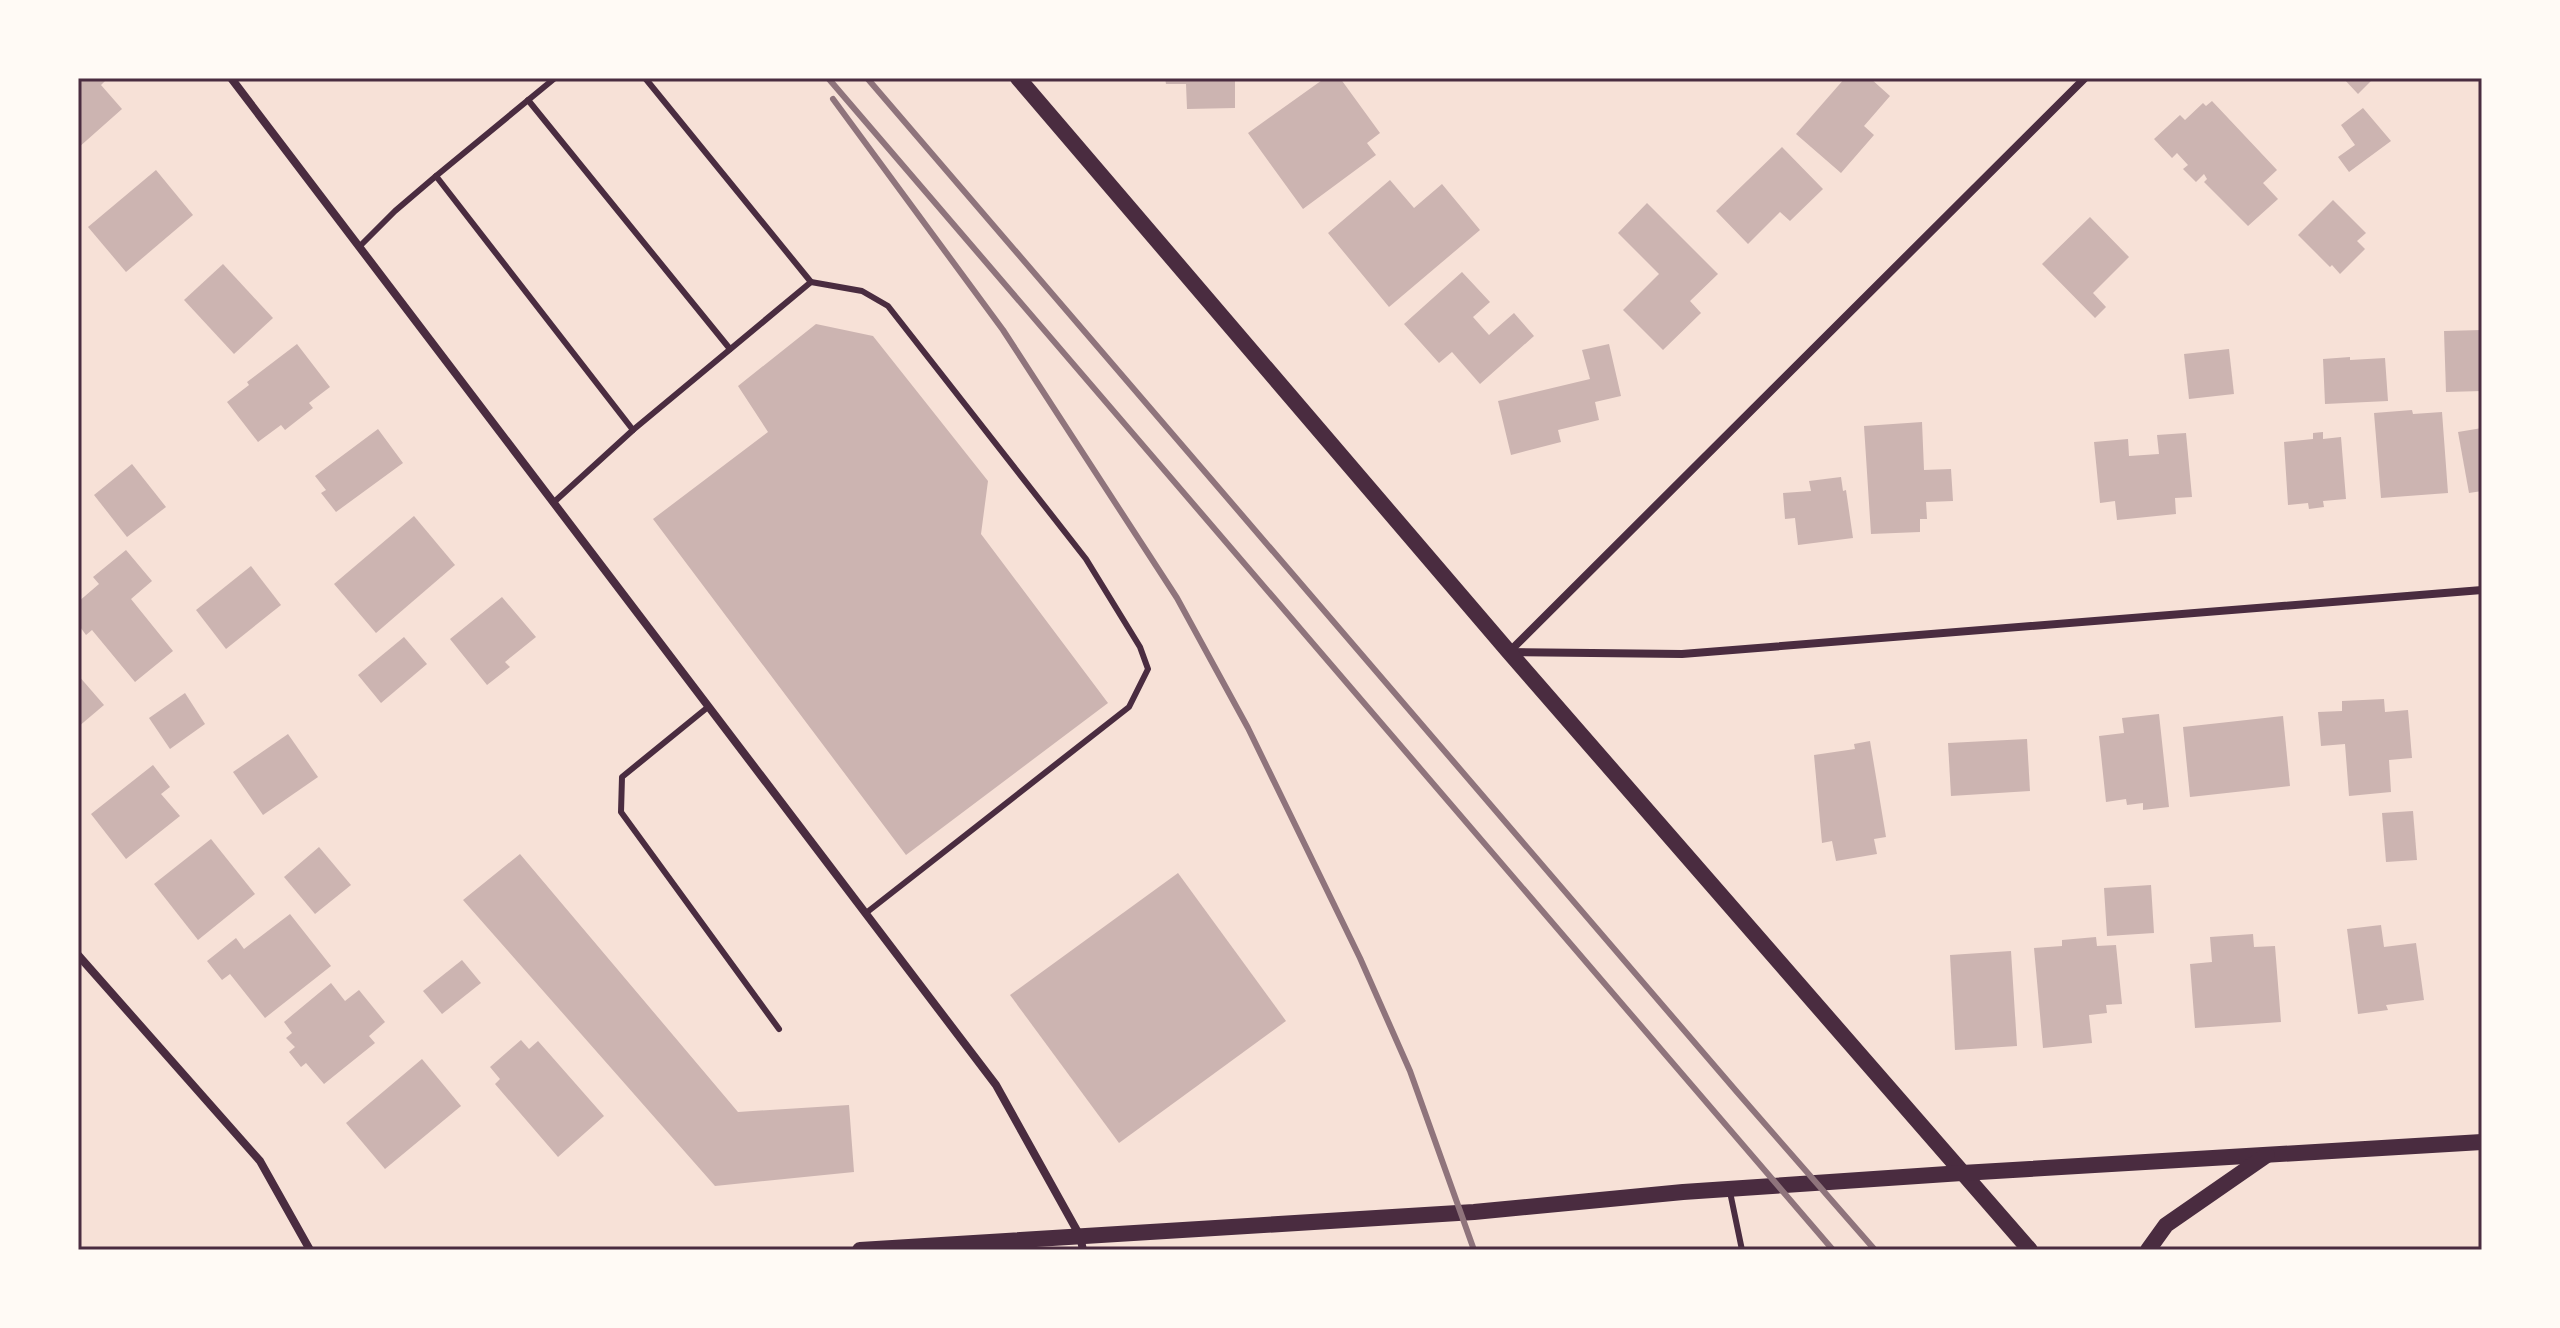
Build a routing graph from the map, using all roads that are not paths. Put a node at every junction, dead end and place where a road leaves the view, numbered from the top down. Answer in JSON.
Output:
{"nodes":[{"id":1,"x":231,"y":78,"type":"edge"},
{"id":2,"x":555,"y":78,"type":"edge"},
{"id":3,"x":645,"y":78,"type":"edge"},
{"id":4,"x":1018,"y":78,"type":"edge"},
{"id":5,"x":2085,"y":78,"type":"edge"},
{"id":6,"x":528,"y":100,"type":"junction"},
{"id":7,"x":436,"y":176,"type":"junction"},
{"id":8,"x":359,"y":247,"type":"junction"},
{"id":9,"x":811,"y":282,"type":"junction"},
{"id":10,"x":730,"y":349,"type":"junction"},
{"id":11,"x":633,"y":430,"type":"junction"},
{"id":12,"x":553,"y":503,"type":"junction"},
{"id":13,"x":2482,"y":590,"type":"edge"},
{"id":14,"x":1509,"y":652,"type":"junction"},
{"id":15,"x":708,"y":707,"type":"junction"},
{"id":16,"x":866,"y":913,"type":"junction"},
{"id":17,"x":78,"y":955,"type":"edge"},
{"id":18,"x":779,"y":1029,"type":"dead end"},
{"id":19,"x":2482,"y":1142,"type":"edge"},
{"id":20,"x":2268,"y":1155,"type":"junction"},
{"id":21,"x":1962,"y":1173,"type":"junction"},
{"id":22,"x":1729,"y":1188,"type":"junction"},
{"id":23,"x":1081,"y":1243,"type":"edge"},
{"id":24,"x":310,"y":1250,"type":"edge"},
{"id":25,"x":860,"y":1250,"type":"edge"},
{"id":26,"x":1742,"y":1250,"type":"edge"},
{"id":27,"x":2030,"y":1250,"type":"edge"},
{"id":28,"x":2148,"y":1250,"type":"edge"}],
"edges":[{"from":1,"to":8,"type":"street"},
{"from":2,"to":6,"type":"lane"},
{"from":3,"to":9,"type":"lane"},
{"from":4,"to":14,"type":"main road"},
{"from":5,"to":14,"type":"street"},
{"from":6,"to":7,"type":"lane"},
{"from":6,"to":10,"type":"lane"},
{"from":7,"to":8,"type":"lane"},
{"from":7,"to":11,"type":"lane"},
{"from":8,"to":12,"type":"street"},
{"from":9,"to":10,"type":"lane"},
{"from":9,"to":16,"type":"lane"},
{"from":10,"to":11,"type":"lane"},
{"from":11,"to":12,"type":"lane"},
{"from":12,"to":15,"type":"street"},
{"from":13,"to":14,"type":"street"},
{"from":14,"to":21,"type":"main road"},
{"from":15,"to":16,"type":"street"},
{"from":15,"to":18,"type":"lane"},
{"from":16,"to":23,"type":"street"},
{"from":17,"to":24,"type":"street"},
{"from":19,"to":20,"type":"main road"},
{"from":20,"to":21,"type":"main road"},
{"from":20,"to":28,"type":"main road"},
{"from":21,"to":22,"type":"main road"},
{"from":21,"to":27,"type":"main road"},
{"from":22,"to":23,"type":"main road"},
{"from":22,"to":26,"type":"lane"},
{"from":23,"to":25,"type":"main road"}]}
